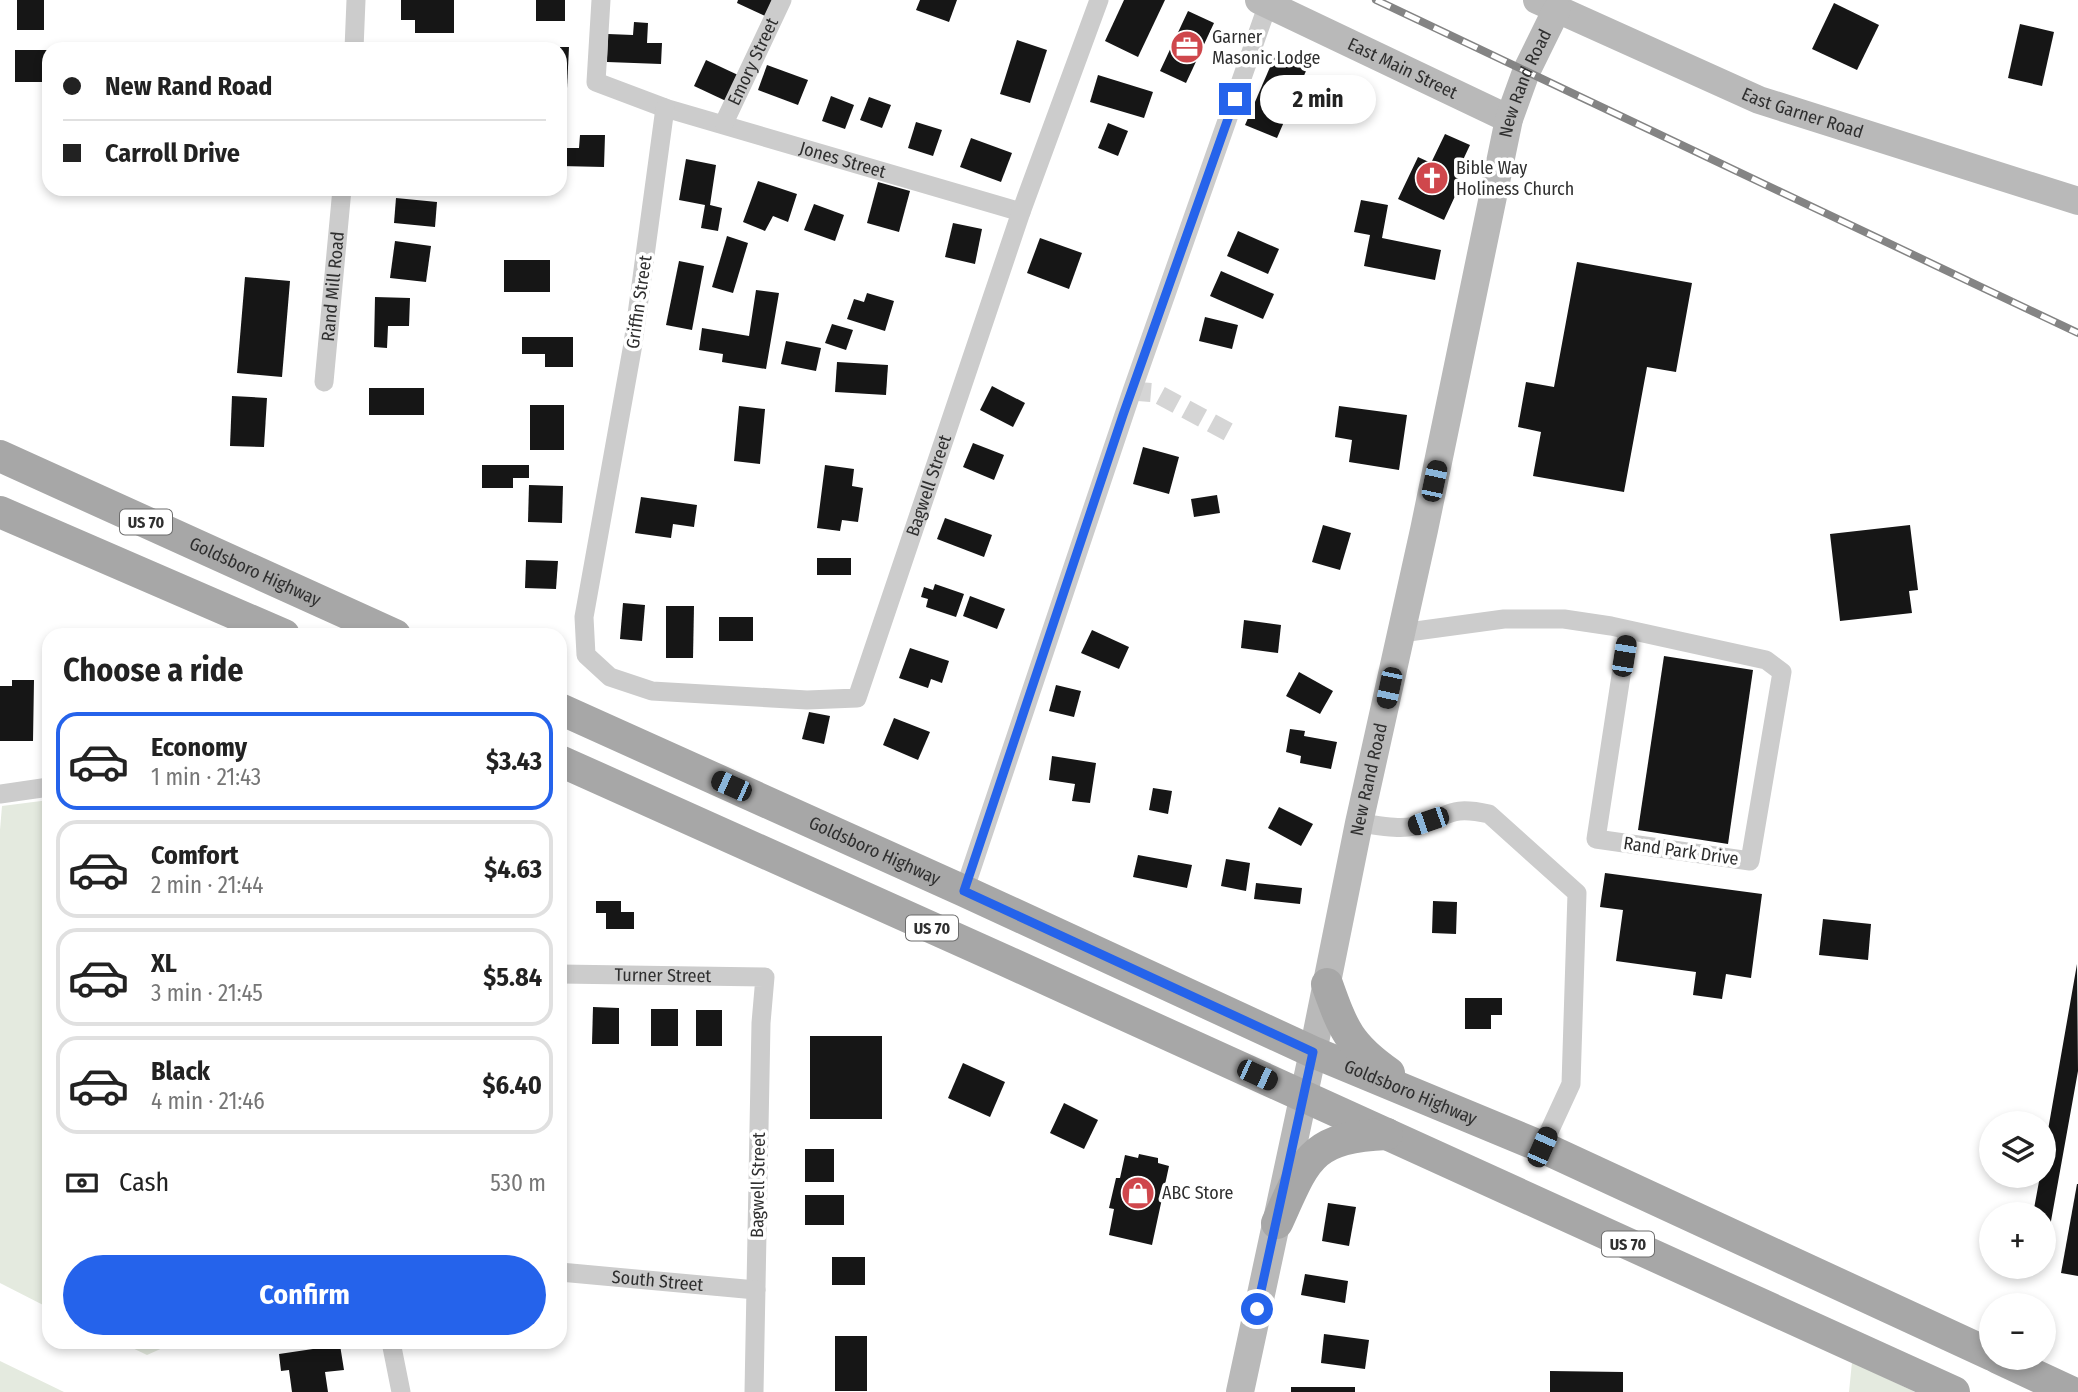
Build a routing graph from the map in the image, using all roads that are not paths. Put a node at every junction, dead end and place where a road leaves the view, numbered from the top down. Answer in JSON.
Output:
{"nodes":[{"id":1,"x":356,"y":0,"type":"edge"},
{"id":2,"x":601,"y":0,"type":"edge"},
{"id":3,"x":782,"y":0,"type":"edge"},
{"id":4,"x":1099,"y":0,"type":"edge"},
{"id":5,"x":1263,"y":2,"type":"edge"},
{"id":6,"x":1547,"y":5,"type":"edge"},
{"id":7,"x":354,"y":42,"type":"edge"},
{"id":8,"x":666,"y":108,"type":"junction"},
{"id":9,"x":1509,"y":119,"type":"junction"},
{"id":10,"x":724,"y":123,"type":"junction"},
{"id":11,"x":341,"y":196,"type":"edge"},
{"id":12,"x":2078,"y":201,"type":"edge"},
{"id":13,"x":1021,"y":212,"type":"junction"},
{"id":14,"x":324,"y":382,"type":"dead end"},
{"id":15,"x":0,"y":456,"type":"edge"},
{"id":16,"x":0,"y":512,"type":"edge"},
{"id":17,"x":268,"y":628,"type":"edge"},
{"id":18,"x":380,"y":628,"type":"edge"},
{"id":19,"x":1628,"y":630,"type":"junction"},
{"id":20,"x":1401,"y":633,"type":"junction"},
{"id":21,"x":586,"y":650,"type":"joint"},
{"id":22,"x":567,"y":712,"type":"edge"},
{"id":23,"x":567,"y":764,"type":"edge"},
{"id":24,"x":42,"y":788,"type":"edge"},
{"id":25,"x":0,"y":794,"type":"edge"},
{"id":26,"x":1359,"y":823,"type":"junction"},
{"id":27,"x":964,"y":891,"type":"junction"},
{"id":28,"x":567,"y":974,"type":"edge"},
{"id":29,"x":765,"y":977,"type":"joint"},
{"id":30,"x":1327,"y":984,"type":"junction"},
{"id":31,"x":1313,"y":1052,"type":"junction"},
{"id":32,"x":1303,"y":1095,"type":"junction"},
{"id":33,"x":1422,"y":1097,"type":"junction"},
{"id":34,"x":1388,"y":1134,"type":"junction"},
{"id":35,"x":1542,"y":1147,"type":"junction"},
{"id":36,"x":1277,"y":1223,"type":"junction"},
{"id":37,"x":567,"y":1273,"type":"edge"},
{"id":38,"x":756,"y":1290,"type":"junction"},
{"id":39,"x":392,"y":1349,"type":"edge"},
{"id":40,"x":1979,"y":1349,"type":"edge"},
{"id":41,"x":2024,"y":1370,"type":"edge"},
{"id":42,"x":401,"y":1392,"type":"edge"},
{"id":43,"x":754,"y":1392,"type":"edge"},
{"id":44,"x":1240,"y":1392,"type":"edge"},
{"id":45,"x":1954,"y":1392,"type":"edge"},
{"id":46,"x":2071,"y":1392,"type":"edge"}],
"edges":[{"from":1,"to":7,"type":"street"},
{"from":2,"to":8,"type":"street"},
{"from":3,"to":10,"type":"street","name":"Emory Street"},
{"from":4,"to":13,"type":"street","name":"Bagwell Street"},
{"from":5,"to":9,"type":"street","name":"East Main Street"},
{"from":5,"to":27,"type":"street"},
{"from":6,"to":9,"type":"street","name":"New Rand Road"},
{"from":6,"to":12,"type":"street","name":"East Garner Road"},
{"from":8,"to":10,"type":"street","name":"Jones Street"},
{"from":8,"to":21,"type":"street","name":"Griffin Street"},
{"from":9,"to":20,"type":"street","name":"New Rand Road"},
{"from":10,"to":13,"type":"street","name":"Jones Street"},
{"from":11,"to":14,"type":"street","name":"Rand Mill Road"},
{"from":13,"to":21,"type":"street","name":"Bagwell Street"},
{"from":15,"to":18,"type":"main road","name":"Goldsboro Highway","number":"US 70"},
{"from":16,"to":17,"type":"main road"},
{"from":19,"to":19,"type":"street","name":"Rand Park Drive"},
{"from":19,"to":20,"type":"street","name":"Rand Park Drive"},
{"from":20,"to":26,"type":"street","name":"New Rand Road"},
{"from":22,"to":27,"type":"main road","name":"Goldsboro Highway","number":"US 70"},
{"from":23,"to":32,"type":"main road","number":"US 70"},
{"from":24,"to":25,"type":"street"},
{"from":26,"to":30,"type":"street","name":"New Rand Road"},
{"from":26,"to":35,"type":"street"},
{"from":27,"to":31,"type":"main road","name":"Goldsboro Highway","number":"US 70"},
{"from":28,"to":29,"type":"street","name":"Turner Street"},
{"from":29,"to":38,"type":"street","name":"Bagwell Street"},
{"from":30,"to":31,"type":"street","name":"New Rand Road"},
{"from":30,"to":33,"type":"main road"},
{"from":31,"to":32,"type":"street","name":"New Rand Road"},
{"from":31,"to":33,"type":"main road","name":"Goldsboro Highway","number":"US 70"},
{"from":32,"to":34,"type":"main road","number":"US 70"},
{"from":32,"to":36,"type":"street","name":"New Rand Road"},
{"from":33,"to":35,"type":"main road","name":"Goldsboro Highway","number":"US 70"},
{"from":34,"to":36,"type":"main road"},
{"from":34,"to":45,"type":"main road","number":"US 70"},
{"from":35,"to":40,"type":"main road","name":"Goldsboro Highway","number":"US 70"},
{"from":36,"to":44,"type":"street","name":"New Rand Road"},
{"from":37,"to":38,"type":"street","name":"South Street"},
{"from":38,"to":43,"type":"street","name":"Bagwell Street"},
{"from":39,"to":42,"type":"street"},
{"from":41,"to":46,"type":"main road"}]}
